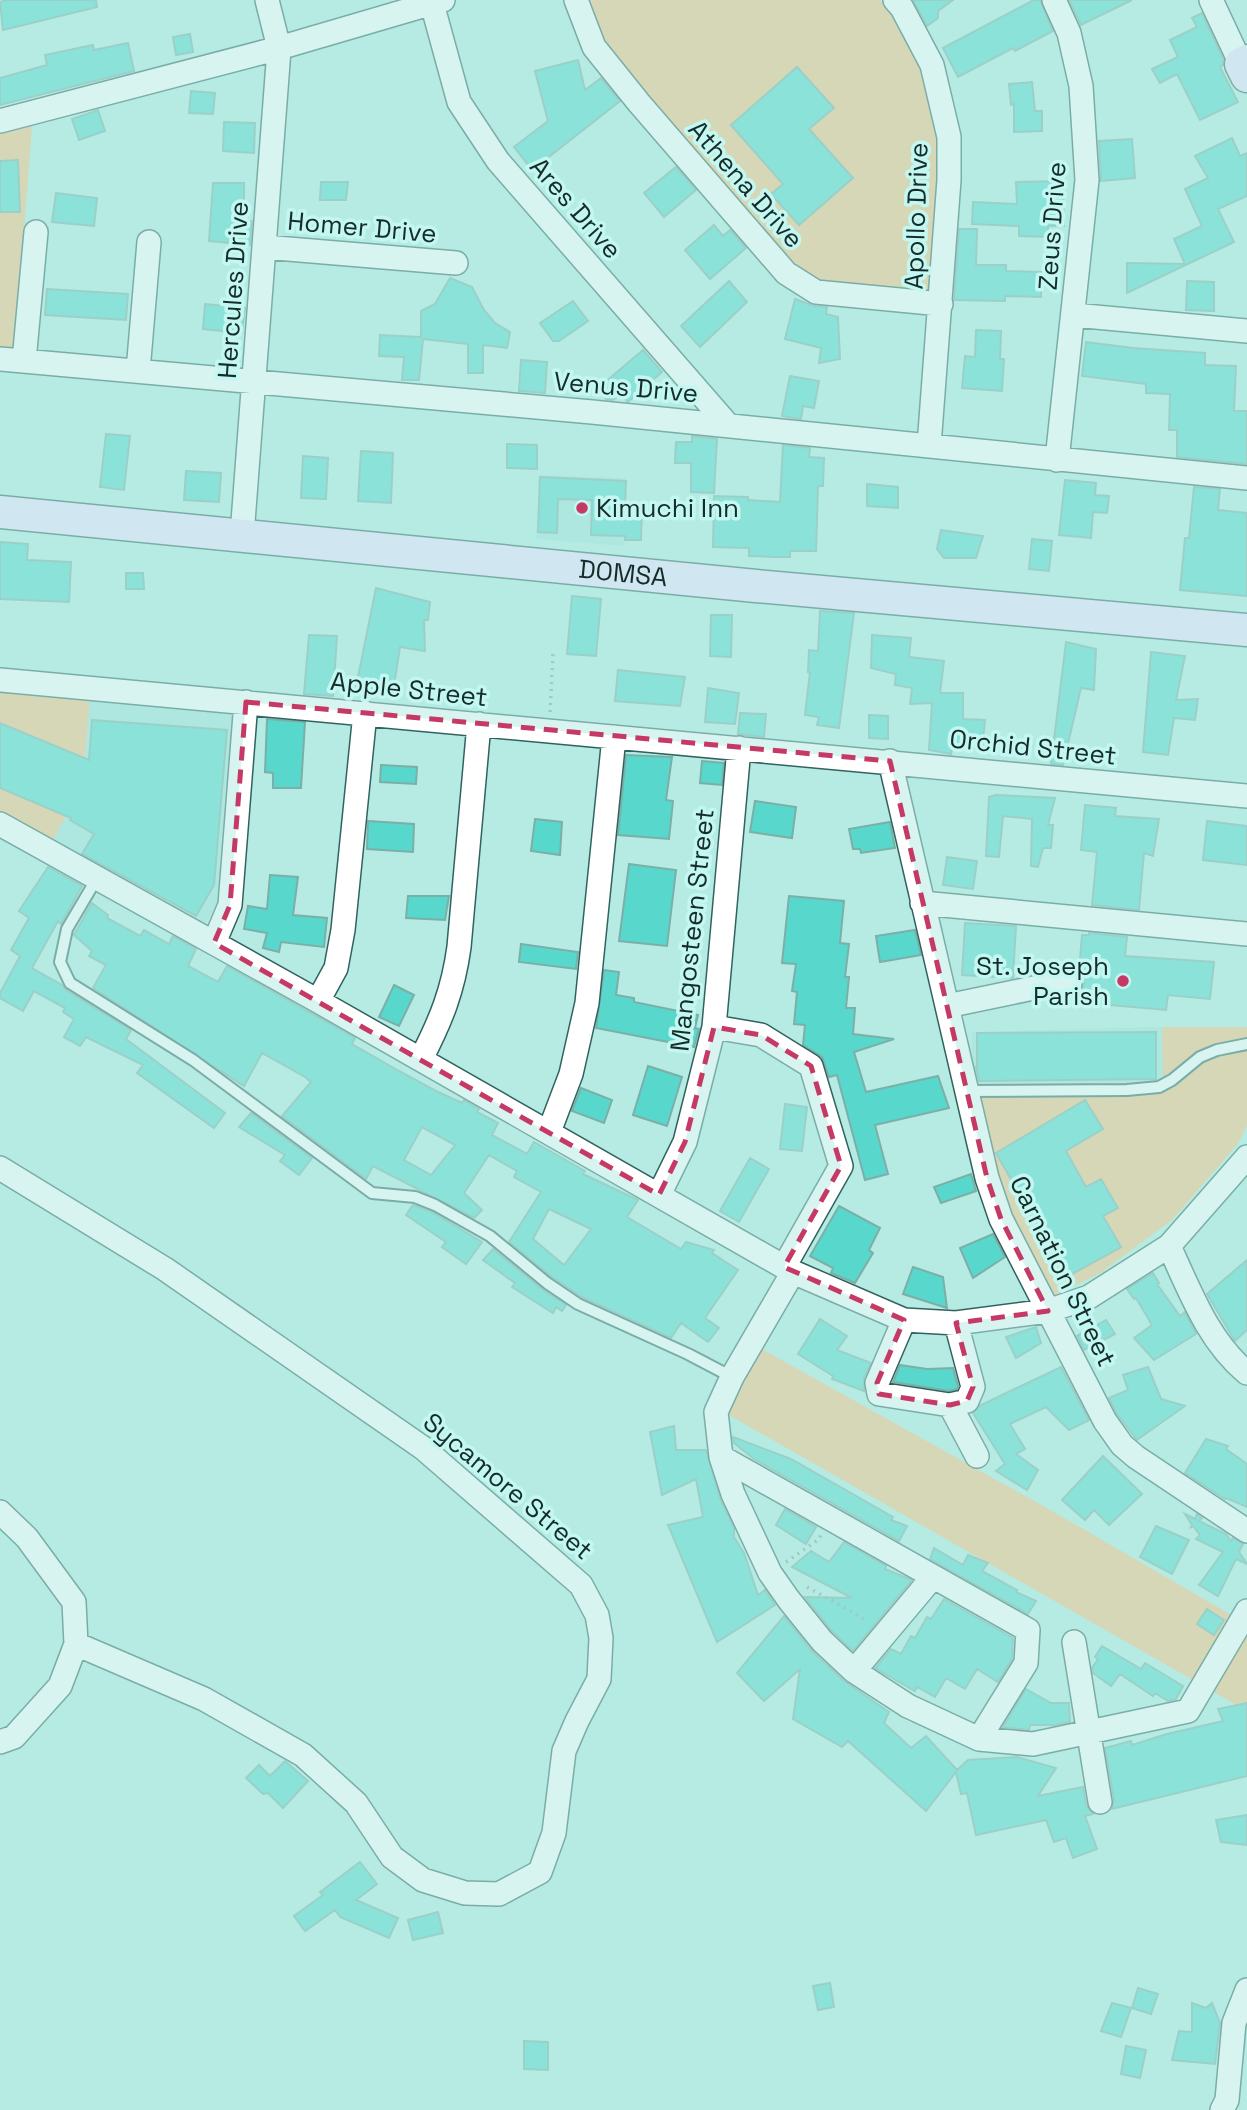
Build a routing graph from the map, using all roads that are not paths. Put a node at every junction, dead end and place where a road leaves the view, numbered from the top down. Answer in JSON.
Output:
{"nodes":[{"id":1,"x":267,"y":0,"type":"edge"},
{"id":2,"x":576,"y":0,"type":"edge"},
{"id":3,"x":895,"y":0,"type":"edge"},
{"id":4,"x":1054,"y":0,"type":"edge"},
{"id":5,"x":1211,"y":0,"type":"edge"},
{"id":6,"x":435,"y":1,"type":"edge"},
{"id":7,"x":279,"y":48,"type":"junction"},
{"id":8,"x":1245,"y":67,"type":"edge"},
{"id":9,"x":0,"y":121,"type":"edge"},
{"id":10,"x":36,"y":232,"type":"dead end"},
{"id":11,"x":149,"y":242,"type":"dead end"},
{"id":12,"x":264,"y":247,"type":"junction"},
{"id":13,"x":456,"y":263,"type":"dead end"},
{"id":14,"x":941,"y":304,"type":"junction"},
{"id":15,"x":1074,"y":315,"type":"junction"},
{"id":16,"x":1247,"y":331,"type":"edge"},
{"id":17,"x":0,"y":359,"type":"edge"},
{"id":18,"x":24,"y":361,"type":"junction"},
{"id":19,"x":138,"y":371,"type":"junction"},
{"id":20,"x":254,"y":382,"type":"junction"},
{"id":21,"x":728,"y":425,"type":"junction"},
{"id":22,"x":929,"y":446,"type":"junction"},
{"id":23,"x":1057,"y":460,"type":"junction"},
{"id":24,"x":1247,"y":478,"type":"edge"},
{"id":25,"x":0,"y":512,"type":"edge"},
{"id":26,"x":242,"y":535,"type":"junction"},
{"id":27,"x":1247,"y":630,"type":"edge"},
{"id":28,"x":0,"y":680,"type":"edge"},
{"id":29,"x":246,"y":702,"type":"junction"},
{"id":30,"x":365,"y":713,"type":"junction"},
{"id":31,"x":479,"y":724,"type":"junction"},
{"id":32,"x":614,"y":737,"type":"junction"},
{"id":33,"x":739,"y":748,"type":"junction"},
{"id":34,"x":813,"y":754,"type":"joint"},
{"id":35,"x":890,"y":761,"type":"junction"},
{"id":36,"x":1247,"y":796,"type":"edge"},
{"id":37,"x":0,"y":824,"type":"edge"},
{"id":38,"x":97,"y":878,"type":"junction"},
{"id":39,"x":922,"y":903,"type":"junction"},
{"id":40,"x":1247,"y":934,"type":"edge"},
{"id":41,"x":215,"y":943,"type":"junction"},
{"id":42,"x":1070,"y":983,"type":"dead end"},
{"id":43,"x":318,"y":1001,"type":"junction"},
{"id":44,"x":947,"y":1006,"type":"junction"},
{"id":45,"x":714,"y":1027,"type":"junction"},
{"id":46,"x":1247,"y":1044,"type":"edge"},
{"id":47,"x":421,"y":1059,"type":"junction"},
{"id":48,"x":966,"y":1091,"type":"junction"},
{"id":49,"x":549,"y":1132,"type":"junction"},
{"id":50,"x":1247,"y":1157,"type":"edge"},
{"id":51,"x":0,"y":1168,"type":"edge"},
{"id":52,"x":659,"y":1195,"type":"junction"},
{"id":53,"x":1169,"y":1246,"type":"junction"},
{"id":54,"x":789,"y":1269,"type":"junction"},
{"id":55,"x":1048,"y":1311,"type":"junction"},
{"id":56,"x":904,"y":1320,"type":"junction"},
{"id":57,"x":966,"y":1322,"type":"junction"},
{"id":58,"x":1242,"y":1361,"type":"edge"},
{"id":59,"x":732,"y":1377,"type":"junction"},
{"id":60,"x":950,"y":1405,"type":"junction"},
{"id":61,"x":977,"y":1456,"type":"dead end"},
{"id":62,"x":720,"y":1457,"type":"junction"},
{"id":63,"x":0,"y":1512,"type":"edge"},
{"id":64,"x":1247,"y":1531,"type":"edge"},
{"id":65,"x":932,"y":1578,"type":"junction"},
{"id":66,"x":1247,"y":1611,"type":"edge"},
{"id":67,"x":1074,"y":1642,"type":"dead end"},
{"id":68,"x":76,"y":1644,"type":"junction"},
{"id":69,"x":854,"y":1671,"type":"junction"},
{"id":70,"x":1087,"y":1734,"type":"junction"},
{"id":71,"x":979,"y":1739,"type":"junction"},
{"id":72,"x":0,"y":1742,"type":"edge"},
{"id":73,"x":1100,"y":1802,"type":"dead end"},
{"id":74,"x":1247,"y":1990,"type":"edge"},
{"id":75,"x":1222,"y":2110,"type":"edge"}],
"edges":[{"from":1,"to":7,"type":"street","name":"Hercules Drive"},
{"from":2,"to":14,"type":"street","name":"Athena Drive"},
{"from":3,"to":14,"type":"street","name":"Apollo Drive"},
{"from":4,"to":15,"type":"street","name":"Zeus Drive"},
{"from":5,"to":8,"type":"street"},
{"from":6,"to":7,"type":"street"},
{"from":6,"to":21,"type":"street","name":"Ares Drive"},
{"from":7,"to":9,"type":"street"},
{"from":7,"to":12,"type":"street","name":"Hercules Drive"},
{"from":10,"to":18,"type":"street"},
{"from":11,"to":19,"type":"street"},
{"from":12,"to":13,"type":"street","name":"Homer Drive"},
{"from":12,"to":20,"type":"street","name":"Hercules Drive"},
{"from":14,"to":22,"type":"street","name":"Apollo Drive"},
{"from":15,"to":16,"type":"street"},
{"from":15,"to":23,"type":"street","name":"Zeus Drive"},
{"from":17,"to":18,"type":"street","name":"Venus Drive"},
{"from":18,"to":19,"type":"street","name":"Venus Drive"},
{"from":19,"to":20,"type":"street","name":"Venus Drive"},
{"from":20,"to":21,"type":"street","name":"Venus Drive"},
{"from":20,"to":26,"type":"street","name":"Hercules Drive"},
{"from":21,"to":22,"type":"street","name":"Venus Drive"},
{"from":22,"to":23,"type":"street","name":"Venus Drive"},
{"from":23,"to":24,"type":"street","name":"Venus Drive"},
{"from":25,"to":26,"type":"main road","name":"DOMSA"},
{"from":26,"to":27,"type":"main road","name":"DOMSA"},
{"from":28,"to":29,"type":"street","name":"Apple Street"},
{"from":29,"to":30,"type":"street","name":"Apple Street"},
{"from":29,"to":41,"type":"street"},
{"from":30,"to":31,"type":"street","name":"Apple Street"},
{"from":30,"to":43,"type":"street"},
{"from":31,"to":32,"type":"street","name":"Apple Street"},
{"from":31,"to":47,"type":"street"},
{"from":32,"to":33,"type":"street","name":"Apple Street"},
{"from":32,"to":49,"type":"street"},
{"from":33,"to":34,"type":"street","name":"Apple Street"},
{"from":33,"to":45,"type":"street","name":"Mangosteen Street"},
{"from":34,"to":35,"type":"street","name":"Orchid Street"},
{"from":35,"to":36,"type":"street","name":"Orchid Street"},
{"from":35,"to":39,"type":"street","name":"Carnation Street"},
{"from":37,"to":38,"type":"street"},
{"from":38,"to":41,"type":"street"},
{"from":38,"to":59,"type":"lane"},
{"from":39,"to":40,"type":"street"},
{"from":39,"to":44,"type":"street","name":"Carnation Street"},
{"from":41,"to":43,"type":"street"},
{"from":42,"to":44,"type":"street"},
{"from":43,"to":47,"type":"street"},
{"from":44,"to":48,"type":"street","name":"Carnation Street"},
{"from":45,"to":52,"type":"street","name":"Mangosteen Street"},
{"from":45,"to":54,"type":"street"},
{"from":46,"to":48,"type":"lane"},
{"from":47,"to":49,"type":"street"},
{"from":48,"to":55,"type":"street","name":"Carnation Street"},
{"from":49,"to":52,"type":"street"},
{"from":50,"to":53,"type":"street"},
{"from":51,"to":68,"type":"street","name":"Sycamore Street"},
{"from":52,"to":54,"type":"street"},
{"from":53,"to":55,"type":"street"},
{"from":53,"to":58,"type":"street"},
{"from":54,"to":56,"type":"street"},
{"from":54,"to":59,"type":"street"},
{"from":55,"to":57,"type":"street"},
{"from":55,"to":64,"type":"street","name":"Carnation Street"},
{"from":56,"to":57,"type":"street"},
{"from":56,"to":60,"type":"street"},
{"from":57,"to":60,"type":"street"},
{"from":59,"to":62,"type":"street"},
{"from":60,"to":61,"type":"street"},
{"from":62,"to":65,"type":"street"},
{"from":62,"to":69,"type":"street"},
{"from":63,"to":68,"type":"street"},
{"from":65,"to":69,"type":"street"},
{"from":65,"to":71,"type":"street"},
{"from":66,"to":70,"type":"street"},
{"from":67,"to":70,"type":"street"},
{"from":68,"to":72,"type":"street"},
{"from":69,"to":71,"type":"street"},
{"from":70,"to":71,"type":"street"},
{"from":70,"to":73,"type":"street"},
{"from":74,"to":75,"type":"street"}]}
